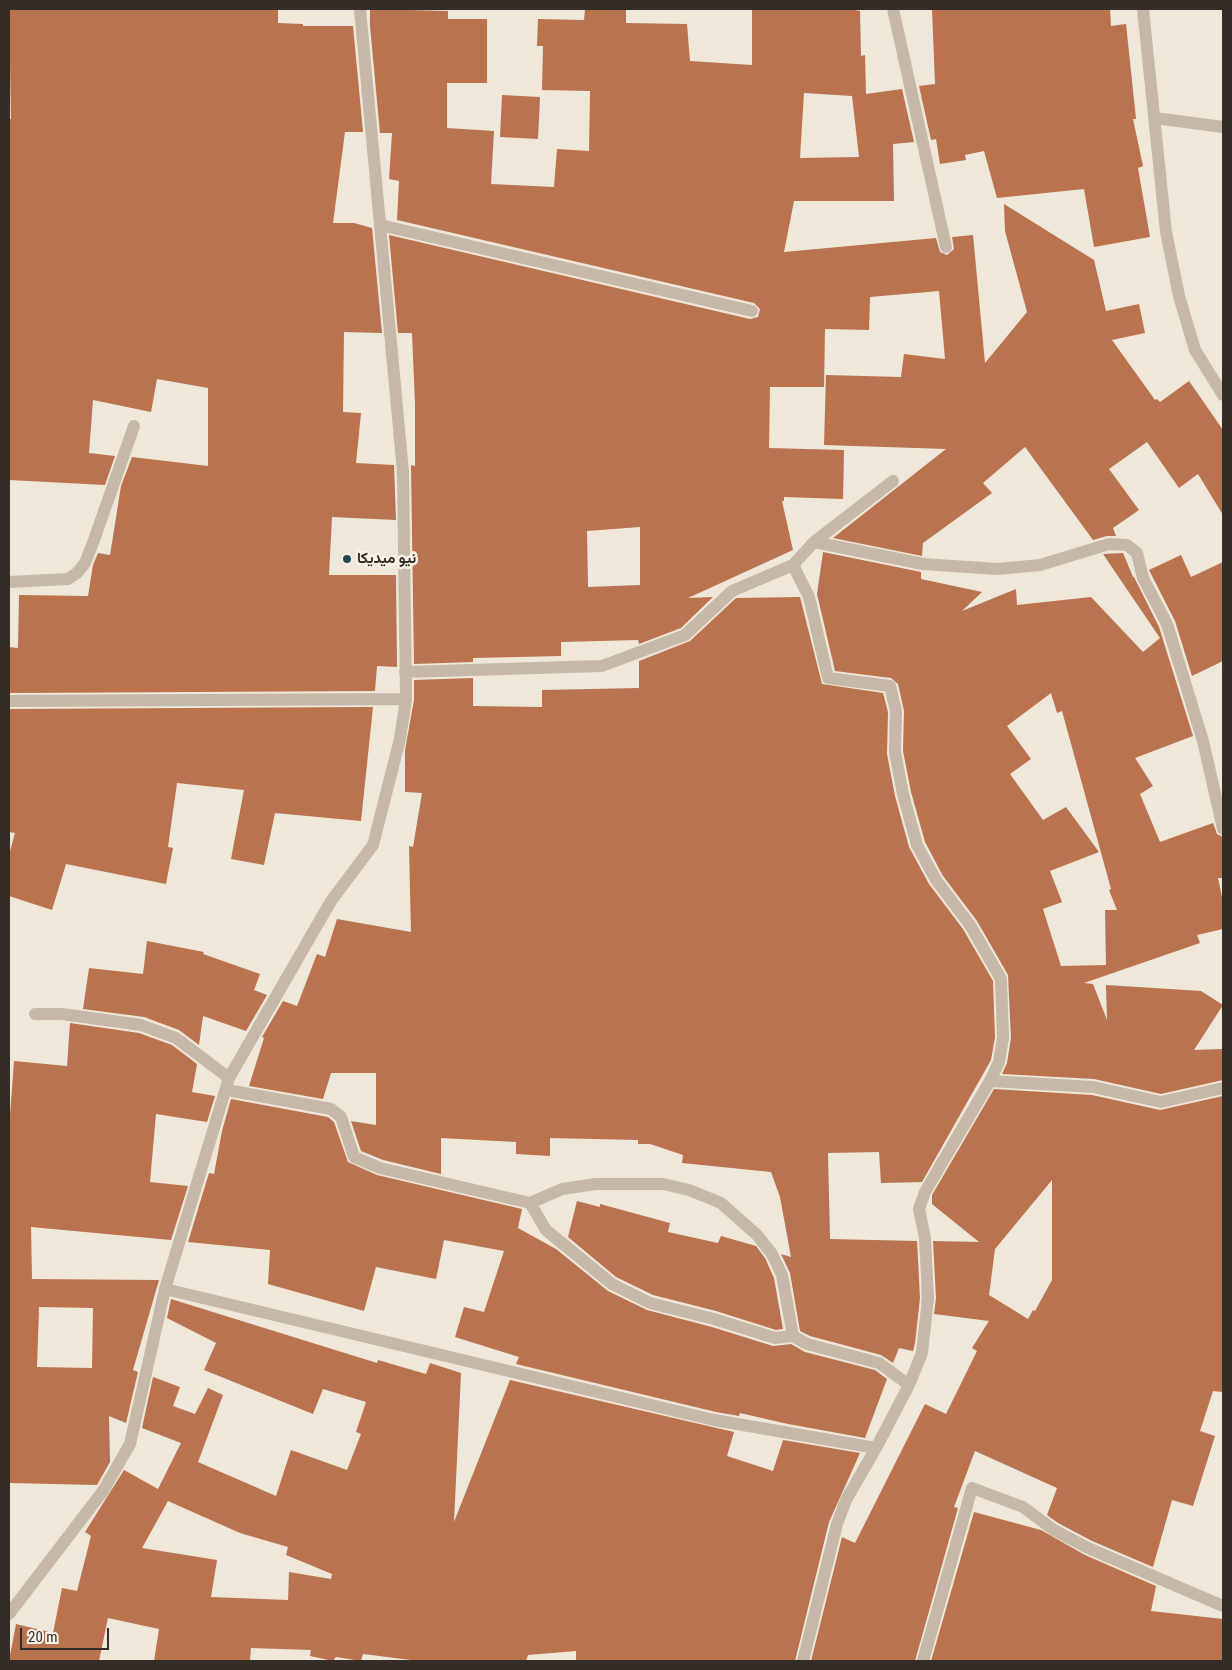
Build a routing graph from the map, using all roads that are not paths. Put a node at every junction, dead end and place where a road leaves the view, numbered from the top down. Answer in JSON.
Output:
{"nodes":[{"id":1,"x":360,"y":9,"type":"edge"},
{"id":2,"x":893,"y":9,"type":"edge"},
{"id":3,"x":1143,"y":9,"type":"edge"},
{"id":4,"x":1155,"y":118,"type":"junction"},
{"id":5,"x":1223,"y":127,"type":"edge"},
{"id":6,"x":380,"y":224,"type":"junction"},
{"id":7,"x":946,"y":247,"type":"dead end"},
{"id":8,"x":752,"y":311,"type":"dead end"},
{"id":9,"x":1223,"y":395,"type":"edge"},
{"id":10,"x":134,"y":426,"type":"dead end"},
{"id":11,"x":893,"y":481,"type":"dead end"},
{"id":12,"x":814,"y":542,"type":"junction"},
{"id":13,"x":793,"y":565,"type":"junction"},
{"id":14,"x":9,"y":582,"type":"edge"},
{"id":15,"x":406,"y":672,"type":"junction"},
{"id":16,"x":406,"y":699,"type":"junction"},
{"id":17,"x":9,"y":701,"type":"edge"},
{"id":18,"x":1223,"y":829,"type":"edge"},
{"id":19,"x":35,"y":1014,"type":"dead end"},
{"id":20,"x":990,"y":1081,"type":"junction"},
{"id":21,"x":228,"y":1084,"type":"junction"},
{"id":22,"x":1223,"y":1088,"type":"edge"},
{"id":23,"x":530,"y":1203,"type":"junction"},
{"id":24,"x":165,"y":1289,"type":"junction"},
{"id":25,"x":793,"y":1336,"type":"junction"},
{"id":26,"x":909,"y":1385,"type":"junction"},
{"id":27,"x":876,"y":1448,"type":"junction"},
{"id":28,"x":1223,"y":1606,"type":"edge"},
{"id":29,"x":9,"y":1614,"type":"edge"},
{"id":30,"x":804,"y":1661,"type":"edge"},
{"id":31,"x":923,"y":1661,"type":"edge"}],
"edges":[{"from":1,"to":6,"type":"street"},
{"from":2,"to":7,"type":"street"},
{"from":3,"to":4,"type":"street"},
{"from":4,"to":5,"type":"street"},
{"from":4,"to":9,"type":"street"},
{"from":6,"to":8,"type":"street"},
{"from":6,"to":15,"type":"street"},
{"from":10,"to":14,"type":"street"},
{"from":11,"to":12,"type":"street"},
{"from":12,"to":13,"type":"street"},
{"from":12,"to":18,"type":"street"},
{"from":13,"to":15,"type":"street"},
{"from":13,"to":20,"type":"street"},
{"from":15,"to":16,"type":"street"},
{"from":16,"to":17,"type":"street"},
{"from":16,"to":21,"type":"street"},
{"from":19,"to":21,"type":"street"},
{"from":20,"to":22,"type":"street"},
{"from":20,"to":26,"type":"street"},
{"from":21,"to":23,"type":"street"},
{"from":21,"to":24,"type":"street"},
{"from":23,"to":25,"type":"street"},
{"from":23,"to":25,"type":"street"},
{"from":24,"to":27,"type":"street"},
{"from":24,"to":29,"type":"street"},
{"from":25,"to":26,"type":"street"},
{"from":26,"to":27,"type":"street"},
{"from":27,"to":30,"type":"street"},
{"from":28,"to":31,"type":"street"}]}
